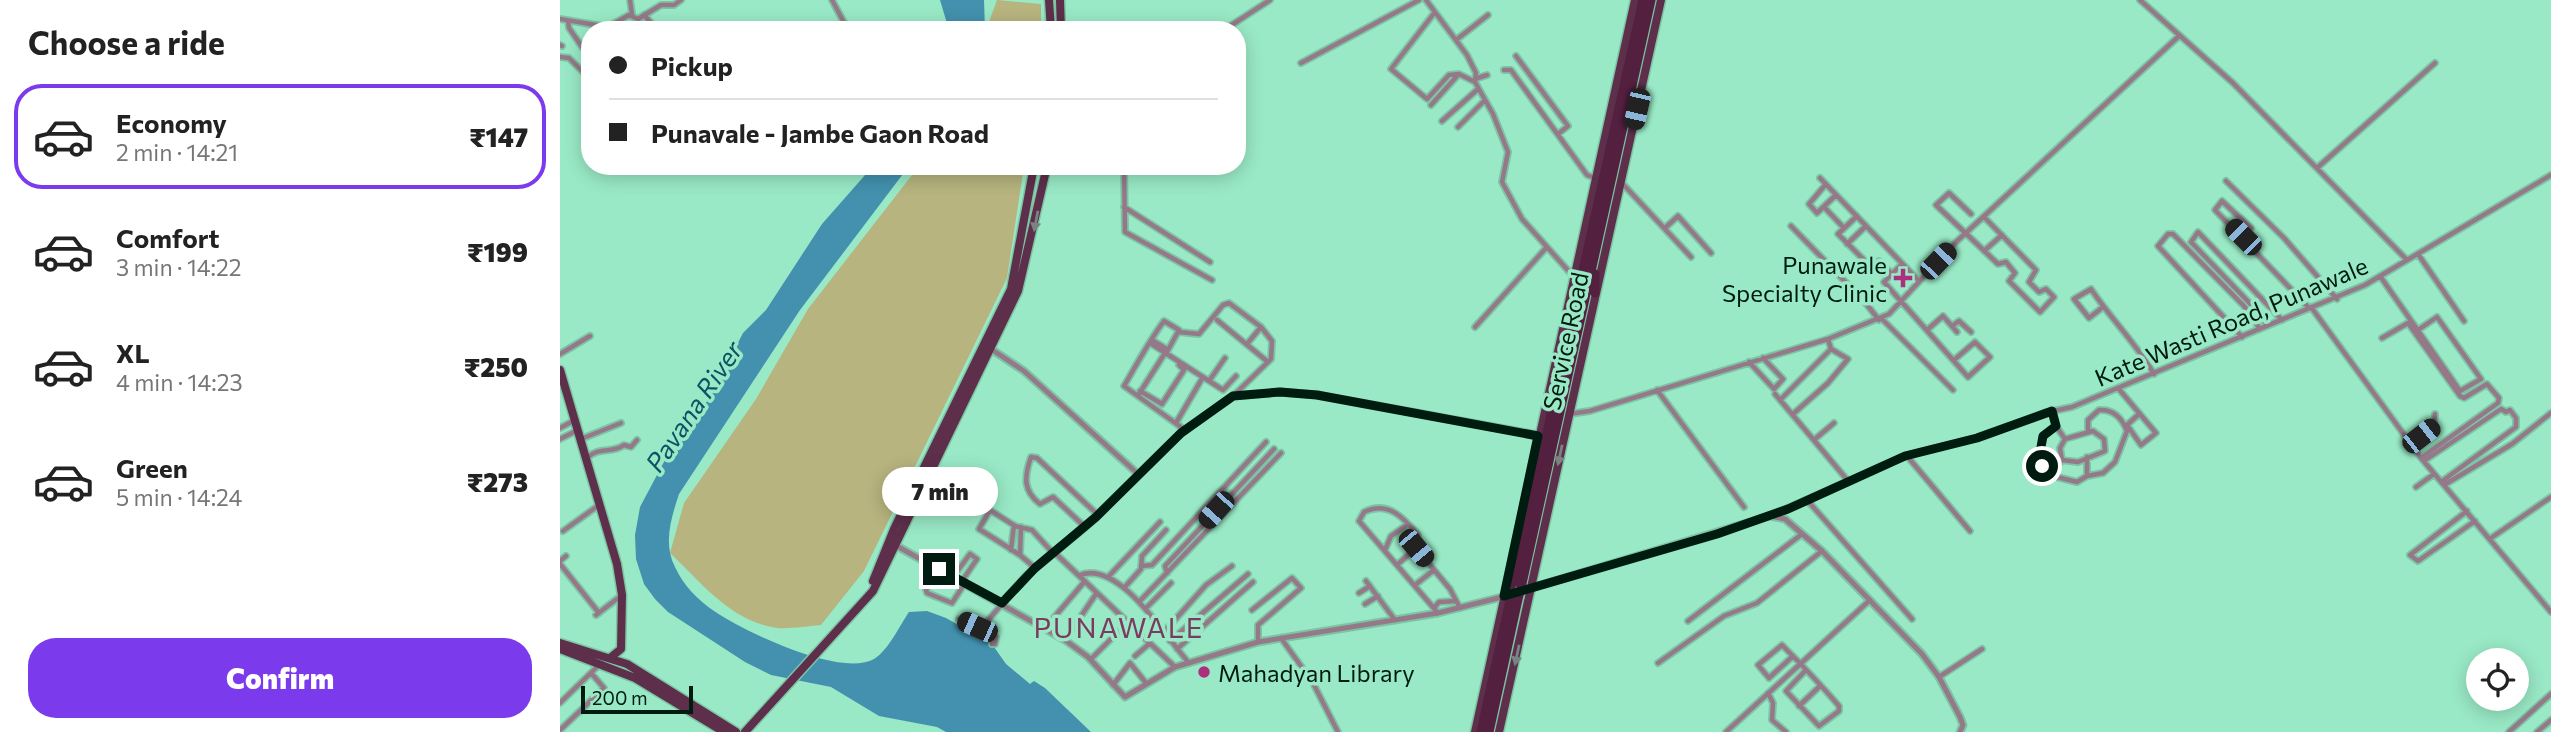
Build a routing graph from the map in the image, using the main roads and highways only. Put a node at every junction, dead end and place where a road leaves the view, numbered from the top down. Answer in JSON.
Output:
{"nodes":[{"id":1,"x":1049,"y":0,"type":"edge"},
{"id":2,"x":1060,"y":0,"type":"edge"},
{"id":3,"x":1635,"y":0,"type":"edge"},
{"id":4,"x":1643,"y":0,"type":"edge"},
{"id":5,"x":1651,"y":0,"type":"edge"},
{"id":6,"x":1661,"y":0,"type":"edge"},
{"id":7,"x":1050,"y":21,"type":"edge"},
{"id":8,"x":1061,"y":21,"type":"edge"},
{"id":9,"x":1622,"y":79,"type":"junction"},
{"id":10,"x":1033,"y":175,"type":"edge"},
{"id":11,"x":1047,"y":175,"type":"edge"},
{"id":12,"x":1616,"y":182,"type":"junction"},
{"id":13,"x":1618,"y":193,"type":"joint"},
{"id":14,"x":1607,"y":220,"type":"junction"},
{"id":15,"x":1596,"y":245,"type":"junction"},
{"id":16,"x":1019,"y":275,"type":"junction"},
{"id":17,"x":1595,"y":293,"type":"junction"},
{"id":18,"x":560,"y":370,"type":"edge"},
{"id":19,"x":1542,"y":436,"type":"junction"},
{"id":20,"x":892,"y":544,"type":"junction"},
{"id":21,"x":1516,"y":589,"type":"junction"},
{"id":22,"x":1510,"y":599,"type":"junction"},
{"id":23,"x":623,"y":633,"type":"junction"},
{"id":24,"x":560,"y":649,"type":"edge"},
{"id":25,"x":604,"y":661,"type":"junction"},
{"id":26,"x":625,"y":667,"type":"junction"},
{"id":27,"x":724,"y":732,"type":"edge"},
{"id":28,"x":738,"y":732,"type":"edge"},
{"id":29,"x":1475,"y":732,"type":"edge"},
{"id":30,"x":1481,"y":732,"type":"edge"},
{"id":31,"x":1489,"y":732,"type":"edge"},
{"id":32,"x":1499,"y":732,"type":"edge"}],
"edges":[{"from":1,"to":7,"type":"main road"},
{"from":2,"to":8,"type":"main road"},
{"from":3,"to":9,"type":"main road","name":"Service Road"},
{"from":4,"to":9,"type":"highway"},
{"from":5,"to":12,"type":"highway"},
{"from":6,"to":12,"type":"main road"},
{"from":9,"to":19,"type":"highway"},
{"from":9,"to":19,"type":"main road","name":"Service Road"},
{"from":10,"to":16,"type":"main road"},
{"from":11,"to":16,"type":"main road","one_way":true},
{"from":12,"to":13,"type":"highway"},
{"from":12,"to":14,"type":"highway"},
{"from":13,"to":14,"type":"main road","name":"Service Road"},
{"from":14,"to":15,"type":"highway"},
{"from":14,"to":17,"type":"main road","name":"Service Road"},
{"from":15,"to":17,"type":"highway"},
{"from":15,"to":21,"type":"highway"},
{"from":16,"to":20,"type":"main road"},
{"from":16,"to":20,"type":"main road"},
{"from":17,"to":32,"type":"main road","name":"Service Road","one_way":true},
{"from":18,"to":23,"type":"main road"},
{"from":19,"to":21,"type":"highway"},
{"from":19,"to":22,"type":"main road","name":"Service Road"},
{"from":20,"to":28,"type":"main road"},
{"from":21,"to":22,"type":"highway","bridge":true},
{"from":22,"to":29,"type":"main road","name":"Service Road"},
{"from":22,"to":30,"type":"highway"},
{"from":22,"to":31,"type":"highway"},
{"from":23,"to":25,"type":"main road"},
{"from":23,"to":26,"type":"main road"},
{"from":24,"to":25,"type":"main road"},
{"from":25,"to":26,"type":"main road"},
{"from":26,"to":27,"type":"main road"},
{"from":26,"to":28,"type":"main road"}]}
